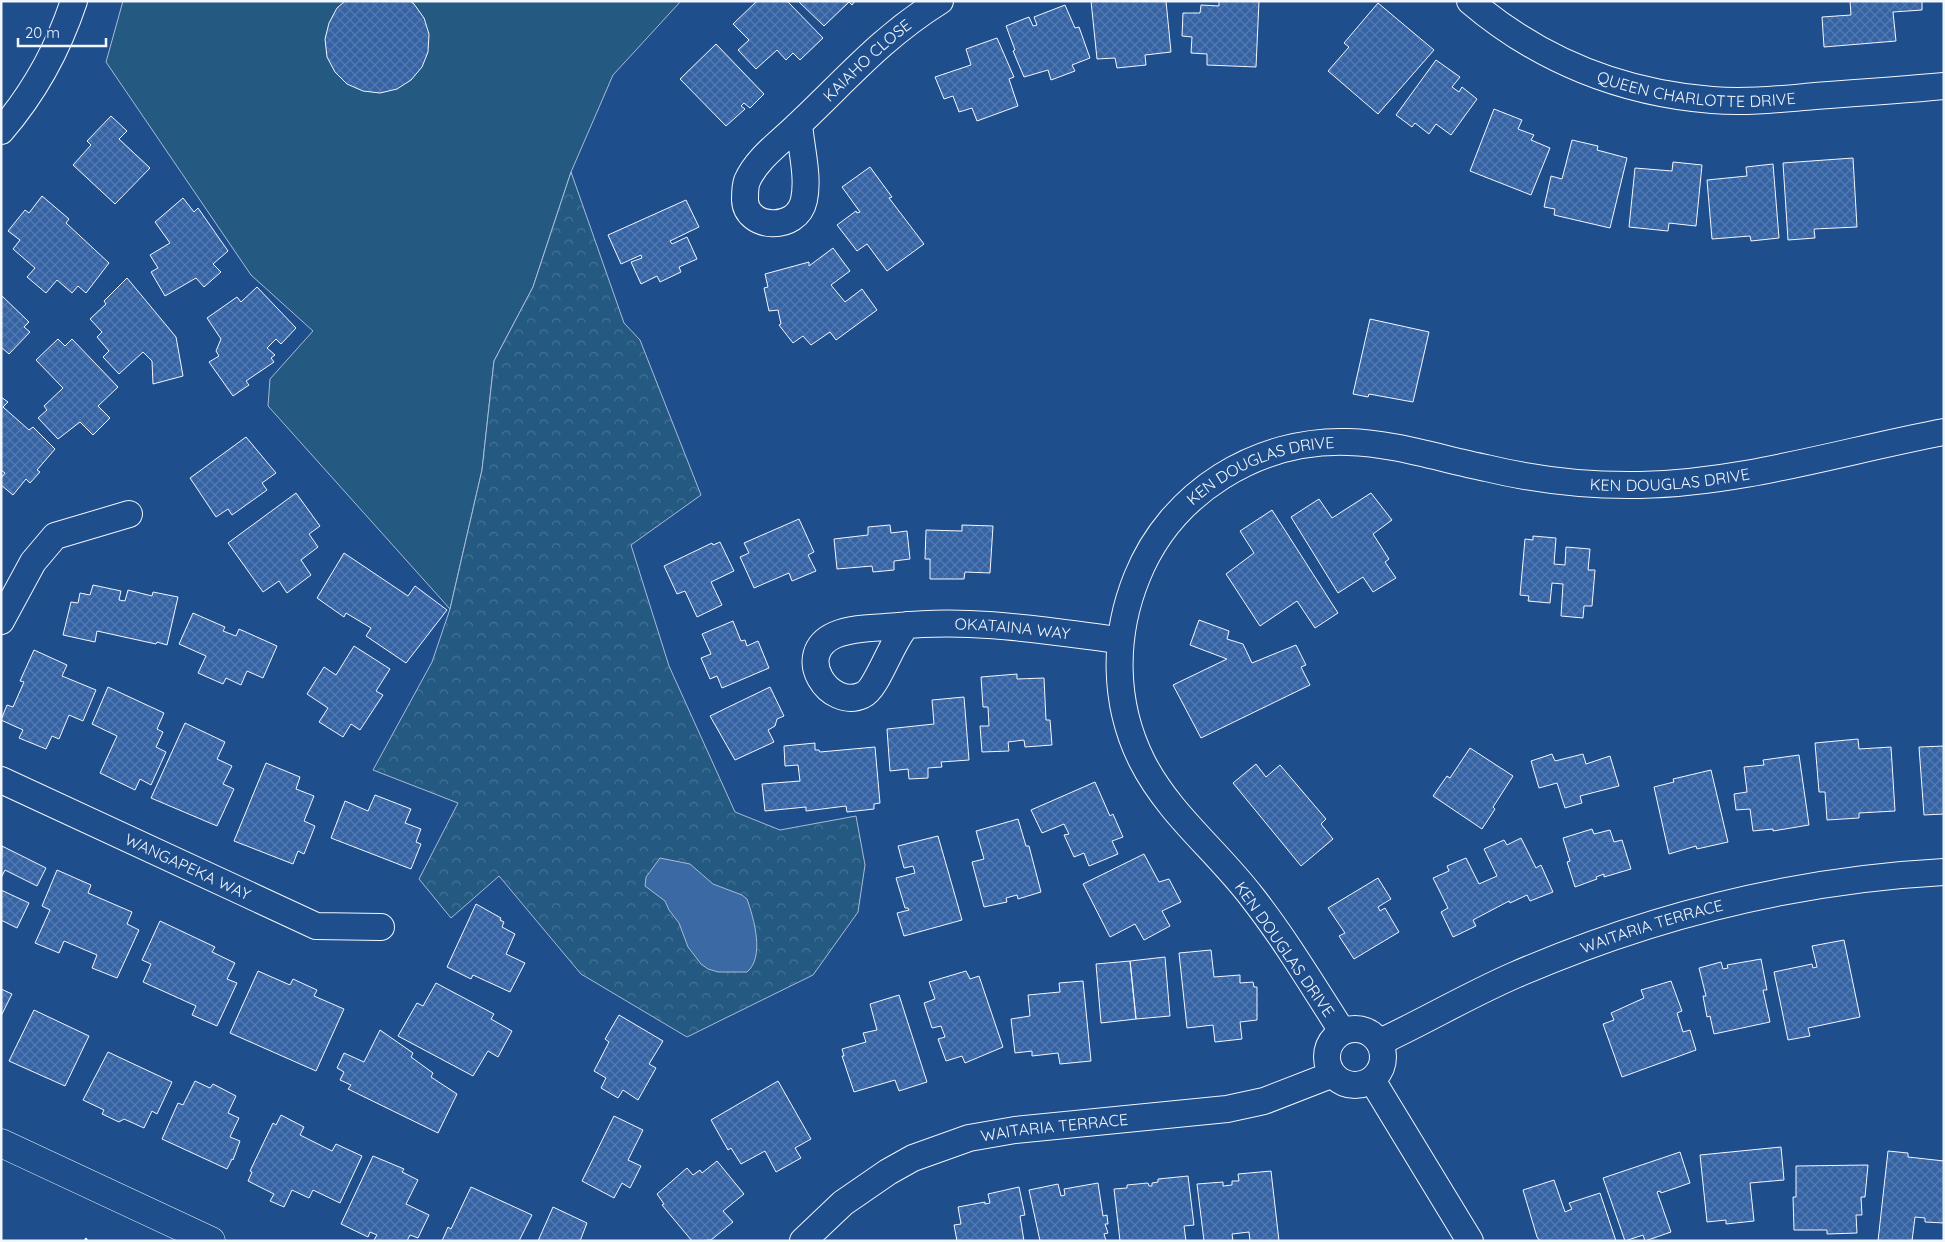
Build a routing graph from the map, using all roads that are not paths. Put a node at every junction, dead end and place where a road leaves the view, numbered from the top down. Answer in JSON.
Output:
{"nodes":[{"id":1,"x":74,"y":1,"type":"edge"},
{"id":2,"x":940,"y":1,"type":"edge"},
{"id":3,"x":1470,"y":1,"type":"edge"},
{"id":4,"x":1944,"y":86,"type":"edge"},
{"id":5,"x":799,"y":124,"type":"dead end"},
{"id":6,"x":1,"y":130,"type":"edge"},
{"id":7,"x":1944,"y":432,"type":"edge"},
{"id":8,"x":129,"y":514,"type":"dead end"},
{"id":9,"x":1,"y":621,"type":"edge"},
{"id":10,"x":907,"y":625,"type":"dead end"},
{"id":11,"x":1119,"y":640,"type":"junction"},
{"id":12,"x":1,"y":780,"type":"edge"},
{"id":13,"x":1944,"y":872,"type":"edge"},
{"id":14,"x":381,"y":927,"type":"dead end"},
{"id":15,"x":1342,"y":1031,"type":"junction"},
{"id":16,"x":1380,"y":1042,"type":"junction"},
{"id":17,"x":1331,"y":1075,"type":"junction"},
{"id":18,"x":1372,"y":1080,"type":"junction"},
{"id":19,"x":1,"y":1143,"type":"edge"},
{"id":20,"x":211,"y":1241,"type":"edge"},
{"id":21,"x":803,"y":1241,"type":"edge"},
{"id":22,"x":1470,"y":1241,"type":"edge"}],
"edges":[{"from":1,"to":6,"type":"street"},
{"from":2,"to":5,"type":"street","name":"KAIAHO CLOSE"},
{"from":3,"to":4,"type":"street","name":"QUEEN CHARLOTTE DRIVE"},
{"from":7,"to":11,"type":"street","name":"KEN DOUGLAS DRIVE"},
{"from":8,"to":9,"type":"street"},
{"from":10,"to":11,"type":"street","name":"OKATAINA WAY"},
{"from":11,"to":15,"type":"street","name":"KEN DOUGLAS DRIVE"},
{"from":12,"to":14,"type":"street","name":"WANGAPEKA WAY"},
{"from":13,"to":16,"type":"street","name":"WAITARIA TERRACE"},
{"from":15,"to":16,"type":"street"},
{"from":15,"to":17,"type":"street"},
{"from":16,"to":18,"type":"street"},
{"from":17,"to":18,"type":"street"},
{"from":17,"to":21,"type":"street","name":"WAITARIA TERRACE"},
{"from":18,"to":22,"type":"street"},
{"from":19,"to":20,"type":"street"}]}
